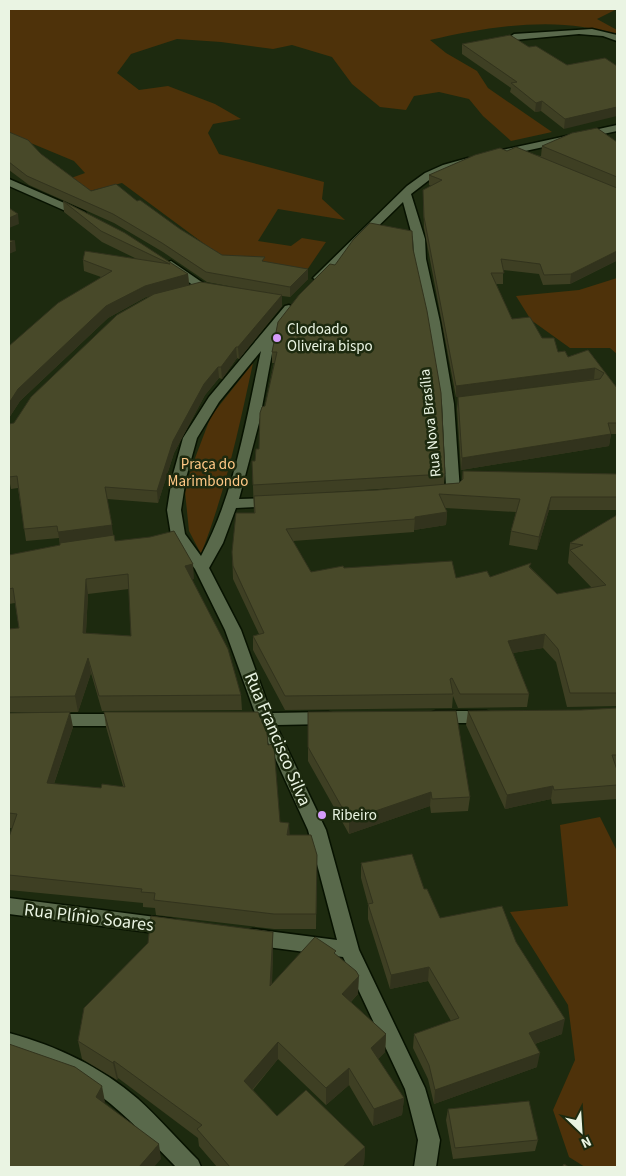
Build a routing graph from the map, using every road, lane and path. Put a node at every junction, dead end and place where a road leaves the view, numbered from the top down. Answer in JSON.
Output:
{"nodes":[{"id":1,"x":514,"y":37,"type":"edge"},
{"id":2,"x":617,"y":38,"type":"edge"},
{"id":3,"x":617,"y":128,"type":"edge"},
{"id":4,"x":512,"y":150,"type":"junction"},
{"id":5,"x":496,"y":154,"type":"edge"},
{"id":6,"x":479,"y":158,"type":"edge"},
{"id":7,"x":530,"y":158,"type":"edge"},
{"id":8,"x":9,"y":182,"type":"edge"},
{"id":9,"x":406,"y":194,"type":"junction"},
{"id":10,"x":90,"y":218,"type":"edge"},
{"id":11,"x":165,"y":260,"type":"edge"},
{"id":12,"x":313,"y":283,"type":"edge"},
{"id":13,"x":184,"y":292,"type":"edge"},
{"id":14,"x":276,"y":300,"type":"edge"},
{"id":15,"x":272,"y":330,"type":"junction"},
{"id":16,"x":424,"y":493,"type":"edge"},
{"id":17,"x":289,"y":501,"type":"edge"},
{"id":18,"x":231,"y":504,"type":"junction"},
{"id":19,"x":202,"y":568,"type":"junction"},
{"id":20,"x":500,"y":717,"type":"edge"},
{"id":21,"x":344,"y":718,"type":"edge"},
{"id":22,"x":422,"y":718,"type":"edge"},
{"id":23,"x":236,"y":719,"type":"edge"},
{"id":24,"x":265,"y":719,"type":"junction"},
{"id":25,"x":38,"y":720,"type":"edge"},
{"id":26,"x":147,"y":720,"type":"edge"},
{"id":27,"x":9,"y":906,"type":"edge"},
{"id":28,"x":193,"y":930,"type":"edge"},
{"id":29,"x":232,"y":935,"type":"edge"},
{"id":30,"x":348,"y":950,"type":"junction"},
{"id":31,"x":9,"y":1042,"type":"edge"},
{"id":32,"x":190,"y":1167,"type":"edge"},
{"id":33,"x":425,"y":1167,"type":"edge"}],
"edges":[{"from":1,"to":2,"type":"street"},
{"from":3,"to":4,"type":"street"},
{"from":4,"to":5,"type":"street"},
{"from":4,"to":7,"type":"street"},
{"from":6,"to":9,"type":"street"},
{"from":8,"to":10,"type":"street"},
{"from":9,"to":12,"type":"street"},
{"from":9,"to":16,"type":"street","name":"Rua Nova Brasília"},
{"from":11,"to":13,"type":"street"},
{"from":14,"to":15,"type":"street"},
{"from":15,"to":18,"type":"street"},
{"from":15,"to":19,"type":"street","name":"Rua Francisco Silva"},
{"from":17,"to":18,"type":"street"},
{"from":18,"to":19,"type":"street"},
{"from":19,"to":24,"type":"street","name":"Rua Francisco Silva"},
{"from":20,"to":22,"type":"street"},
{"from":21,"to":24,"type":"street"},
{"from":23,"to":24,"type":"street"},
{"from":24,"to":30,"type":"street","name":"Rua Francisco Silva"},
{"from":25,"to":26,"type":"street"},
{"from":27,"to":28,"type":"street","name":"Rua Plínio Soares"},
{"from":29,"to":30,"type":"street"},
{"from":30,"to":33,"type":"street","name":"Rua Francisco Silva"},
{"from":31,"to":32,"type":"street"}]}
